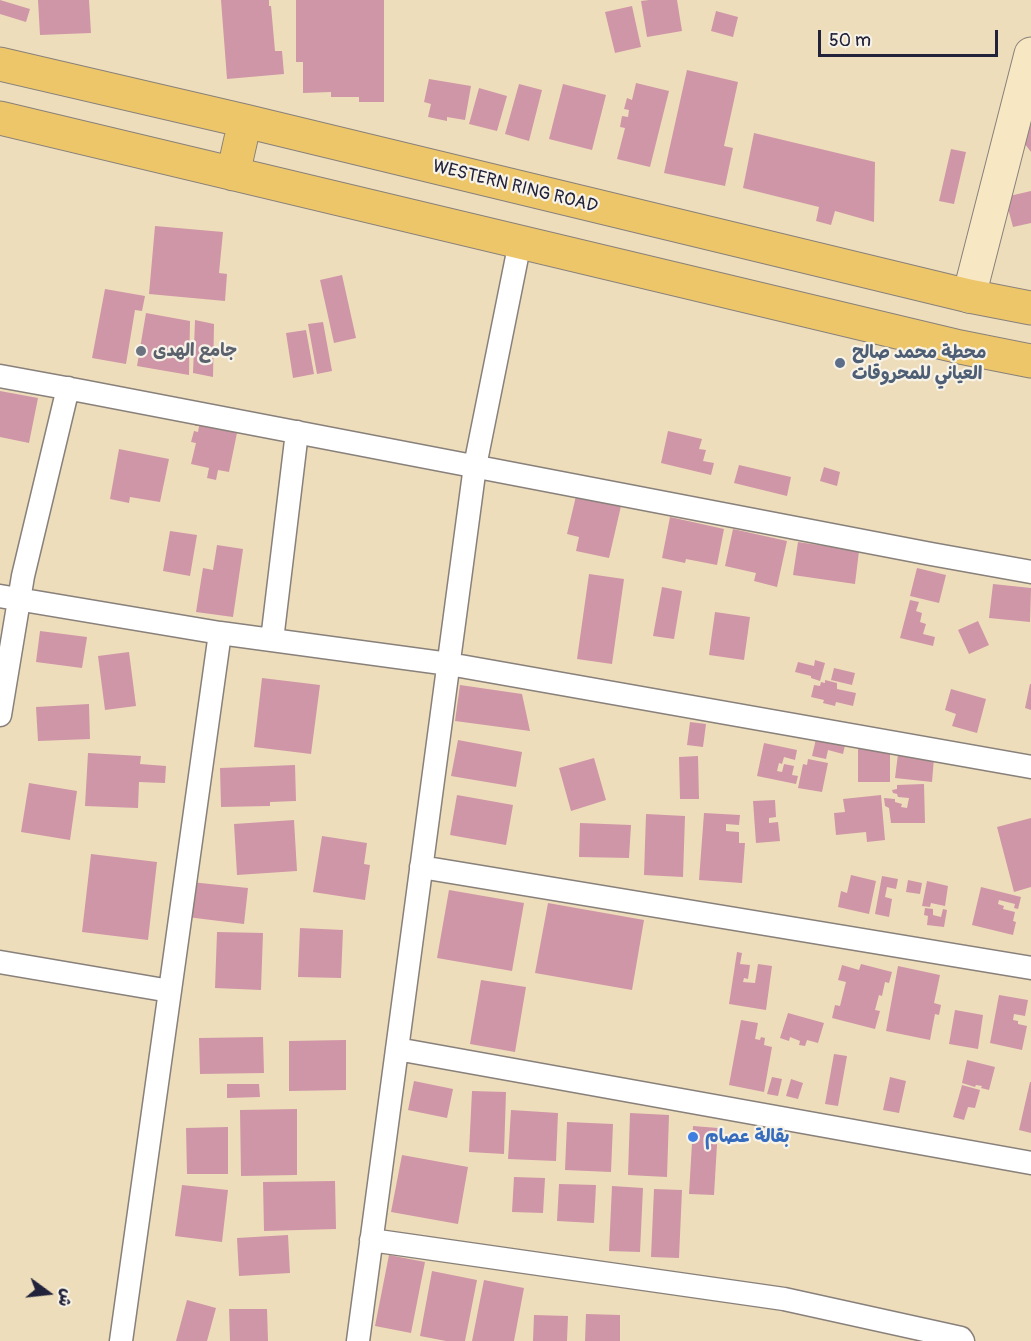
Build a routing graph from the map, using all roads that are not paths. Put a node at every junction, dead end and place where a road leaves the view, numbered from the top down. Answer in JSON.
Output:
{"nodes":[{"id":1,"x":1031,"y":54,"type":"edge"},
{"id":2,"x":0,"y":64,"type":"edge"},
{"id":3,"x":0,"y":118,"type":"edge"},
{"id":4,"x":245,"y":121,"type":"junction"},
{"id":5,"x":233,"y":174,"type":"junction"},
{"id":6,"x":520,"y":242,"type":"junction"},
{"id":7,"x":969,"y":296,"type":"junction"},
{"id":8,"x":1031,"y":308,"type":"edge"},
{"id":9,"x":1031,"y":361,"type":"edge"},
{"id":10,"x":0,"y":376,"type":"edge"},
{"id":11,"x":68,"y":388,"type":"junction"},
{"id":12,"x":297,"y":432,"type":"junction"},
{"id":13,"x":475,"y":466,"type":"junction"},
{"id":14,"x":1031,"y":572,"type":"edge"},
{"id":15,"x":10,"y":598,"type":"edge"},
{"id":16,"x":220,"y":633,"type":"junction"},
{"id":17,"x":272,"y":640,"type":"junction"},
{"id":18,"x":448,"y":664,"type":"junction"},
{"id":19,"x":0,"y":715,"type":"edge"},
{"id":20,"x":1031,"y":767,"type":"edge"},
{"id":21,"x":421,"y":867,"type":"junction"},
{"id":22,"x":0,"y":962,"type":"edge"},
{"id":23,"x":1031,"y":968,"type":"edge"},
{"id":24,"x":170,"y":991,"type":"junction"},
{"id":25,"x":397,"y":1048,"type":"junction"},
{"id":26,"x":1031,"y":1163,"type":"edge"},
{"id":27,"x":372,"y":1240,"type":"junction"},
{"id":28,"x":121,"y":1341,"type":"edge"},
{"id":29,"x":358,"y":1341,"type":"edge"},
{"id":30,"x":963,"y":1341,"type":"edge"}],
"edges":[{"from":1,"to":7,"type":"street"},
{"from":2,"to":4,"type":"main road","name":"WESTERN RING ROAD"},
{"from":3,"to":5,"type":"main road"},
{"from":4,"to":5,"type":"main road"},
{"from":4,"to":7,"type":"main road","name":"WESTERN RING ROAD"},
{"from":5,"to":6,"type":"main road"},
{"from":6,"to":9,"type":"main road"},
{"from":6,"to":13,"type":"street"},
{"from":7,"to":8,"type":"main road","name":"WESTERN RING ROAD"},
{"from":10,"to":11,"type":"street"},
{"from":11,"to":12,"type":"street"},
{"from":11,"to":15,"type":"street"},
{"from":12,"to":13,"type":"street"},
{"from":12,"to":17,"type":"street"},
{"from":13,"to":14,"type":"street"},
{"from":13,"to":18,"type":"street"},
{"from":15,"to":16,"type":"street"},
{"from":15,"to":19,"type":"street"},
{"from":16,"to":17,"type":"street"},
{"from":16,"to":24,"type":"street"},
{"from":17,"to":18,"type":"street"},
{"from":18,"to":20,"type":"street"},
{"from":18,"to":21,"type":"street"},
{"from":21,"to":23,"type":"street"},
{"from":21,"to":25,"type":"street"},
{"from":22,"to":24,"type":"street"},
{"from":24,"to":28,"type":"street"},
{"from":25,"to":26,"type":"street"},
{"from":25,"to":27,"type":"street"},
{"from":27,"to":29,"type":"street"},
{"from":27,"to":30,"type":"street"}]}
